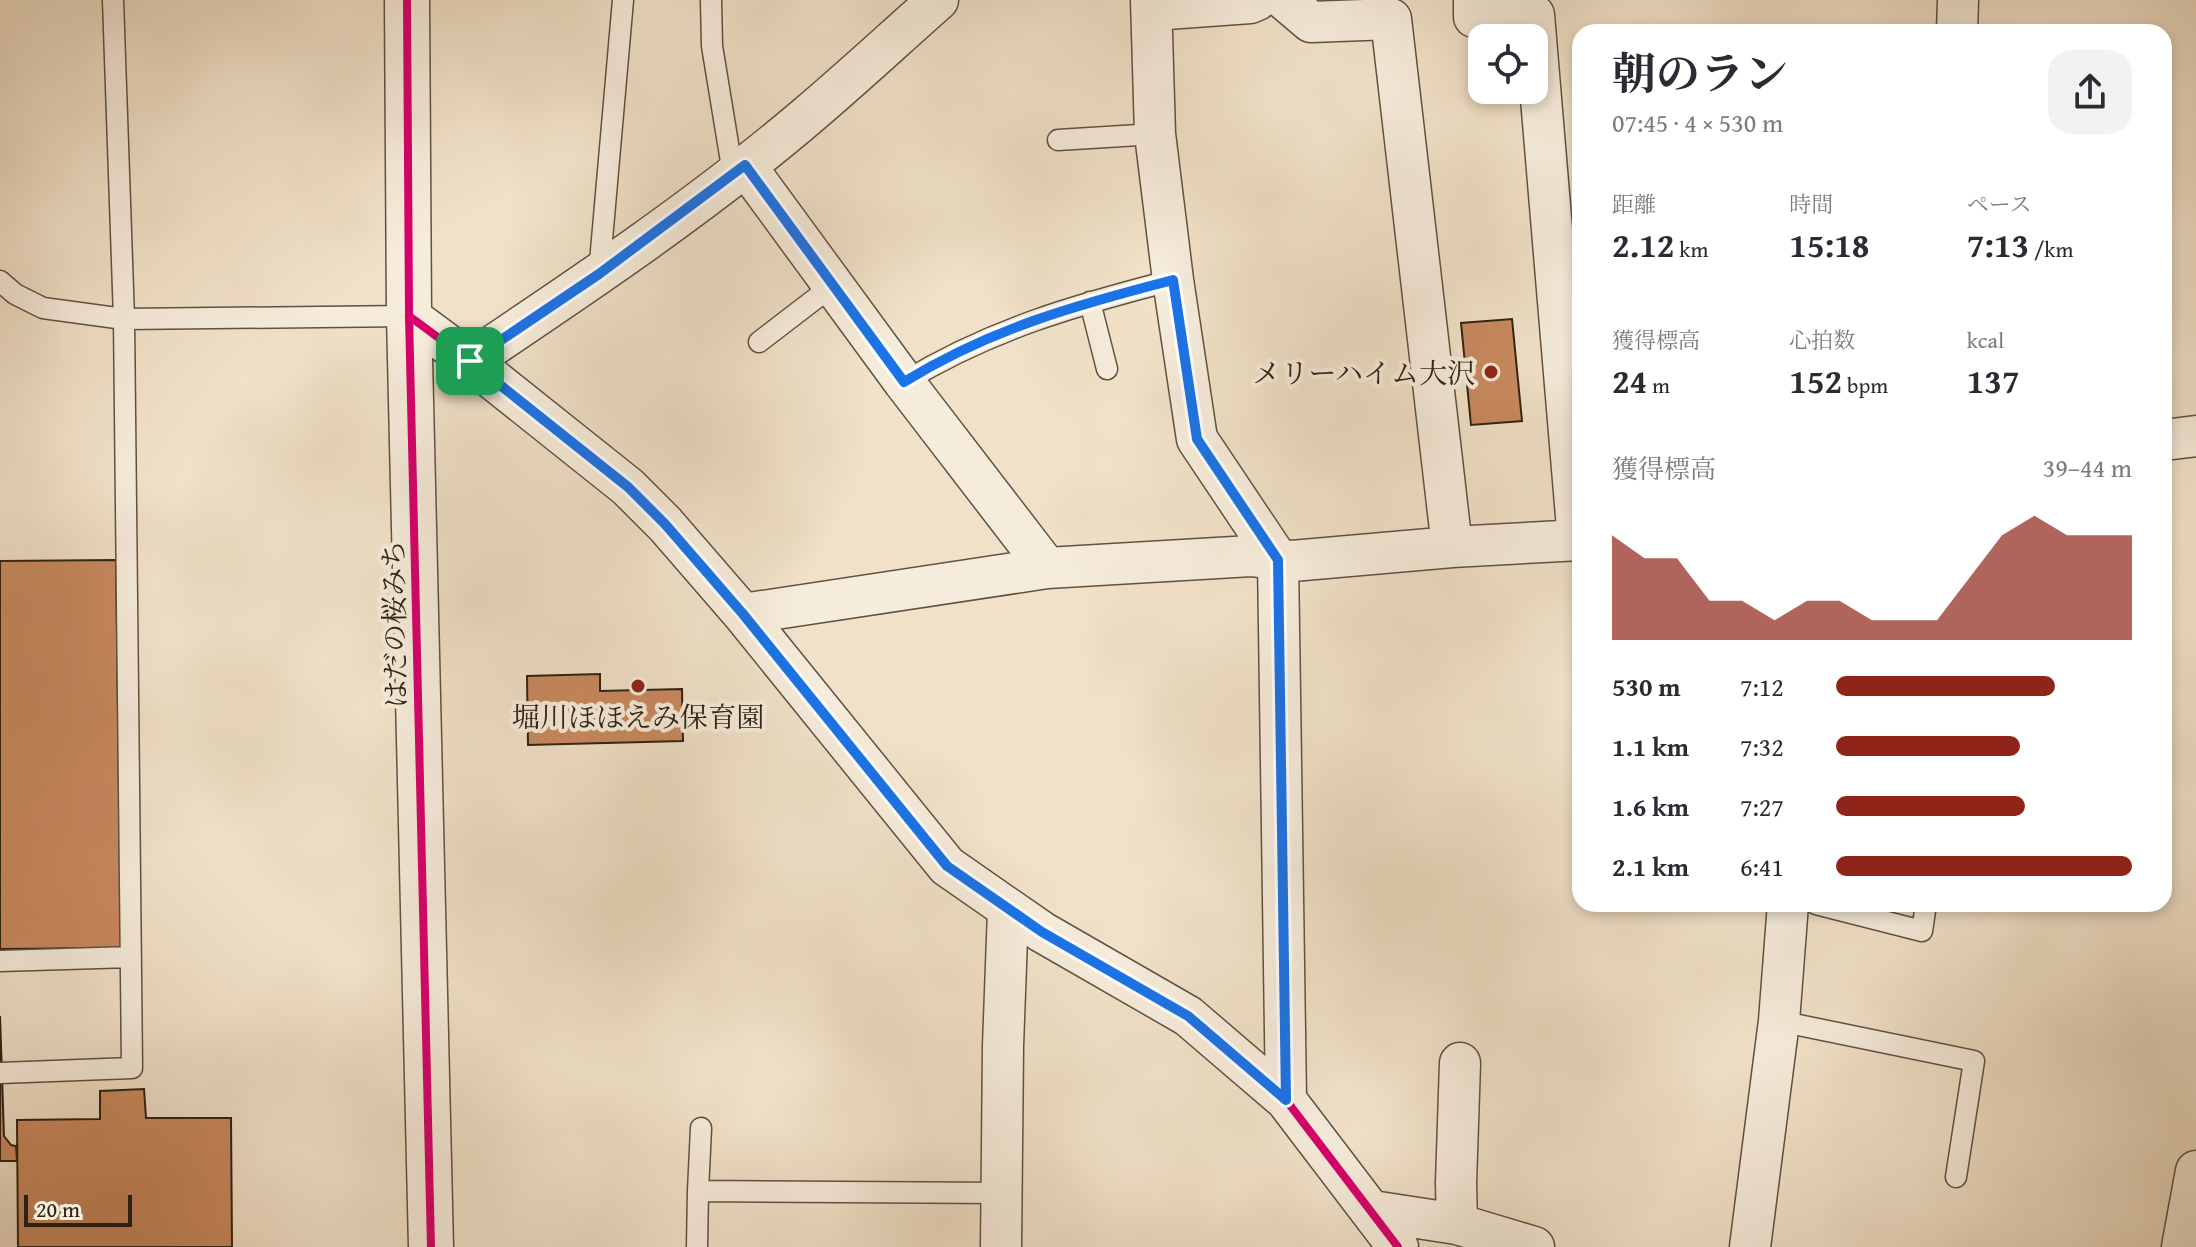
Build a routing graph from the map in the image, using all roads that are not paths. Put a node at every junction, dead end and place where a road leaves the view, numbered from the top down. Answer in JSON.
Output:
{"nodes":[{"id":1,"x":113,"y":0,"type":"edge"},
{"id":2,"x":407,"y":0,"type":"edge"},
{"id":3,"x":623,"y":0,"type":"edge"},
{"id":4,"x":711,"y":0,"type":"edge"},
{"id":5,"x":938,"y":0,"type":"edge"},
{"id":6,"x":1257,"y":0,"type":"edge"},
{"id":7,"x":1285,"y":0,"type":"edge"},
{"id":8,"x":1474,"y":0,"type":"edge"},
{"id":9,"x":1958,"y":0,"type":"edge"},
{"id":10,"x":1152,"y":5,"type":"edge"},
{"id":11,"x":1957,"y":24,"type":"edge"},
{"id":12,"x":1155,"y":134,"type":"junction"},
{"id":13,"x":1058,"y":140,"type":"dead end"},
{"id":14,"x":739,"y":170,"type":"junction"},
{"id":15,"x":599,"y":274,"type":"junction"},
{"id":16,"x":1173,"y":280,"type":"junction"},
{"id":17,"x":0,"y":281,"type":"edge"},
{"id":18,"x":832,"y":286,"type":"junction"},
{"id":19,"x":1090,"y":302,"type":"junction"},
{"id":20,"x":409,"y":316,"type":"junction"},
{"id":21,"x":124,"y":319,"type":"junction"},
{"id":22,"x":759,"y":342,"type":"dead end"},
{"id":23,"x":470,"y":361,"type":"junction"},
{"id":24,"x":1107,"y":369,"type":"dead end"},
{"id":25,"x":904,"y":382,"type":"junction"},
{"id":26,"x":2196,"y":436,"type":"edge"},
{"id":27,"x":2172,"y":439,"type":"edge"},
{"id":28,"x":1572,"y":458,"type":"edge"},
{"id":29,"x":1572,"y":540,"type":"edge"},
{"id":30,"x":1452,"y":547,"type":"junction"},
{"id":31,"x":1278,"y":560,"type":"junction"},
{"id":32,"x":1047,"y":568,"type":"junction"},
{"id":33,"x":743,"y":614,"type":"junction"},
{"id":34,"x":1008,"y":911,"type":"junction"},
{"id":35,"x":1787,"y":912,"type":"edge"},
{"id":36,"x":1847,"y":912,"type":"edge"},
{"id":37,"x":1925,"y":912,"type":"edge"},
{"id":38,"x":131,"y":957,"type":"junction"},
{"id":39,"x":0,"y":961,"type":"edge"},
{"id":40,"x":1779,"y":1021,"type":"junction"},
{"id":41,"x":1460,"y":1063,"type":"dead end"},
{"id":42,"x":0,"y":1073,"type":"edge"},
{"id":43,"x":1286,"y":1100,"type":"junction"},
{"id":44,"x":701,"y":1128,"type":"dead end"},
{"id":45,"x":2196,"y":1171,"type":"edge"},
{"id":46,"x":1956,"y":1177,"type":"dead end"},
{"id":47,"x":698,"y":1191,"type":"junction"},
{"id":48,"x":1001,"y":1193,"type":"junction"},
{"id":49,"x":1372,"y":1211,"type":"junction"},
{"id":50,"x":1457,"y":1224,"type":"junction"},
{"id":51,"x":431,"y":1247,"type":"edge"},
{"id":52,"x":697,"y":1247,"type":"edge"},
{"id":53,"x":1001,"y":1247,"type":"edge"},
{"id":54,"x":1398,"y":1247,"type":"edge"},
{"id":55,"x":1534,"y":1247,"type":"edge"},
{"id":56,"x":1750,"y":1247,"type":"edge"},
{"id":57,"x":2182,"y":1247,"type":"edge"}],
"edges":[{"from":1,"to":21,"type":"lane"},
{"from":2,"to":20,"type":"street","name":"はだの桜みち"},
{"from":3,"to":15,"type":"lane"},
{"from":4,"to":14,"type":"lane"},
{"from":5,"to":14,"type":"street"},
{"from":6,"to":10,"type":"street"},
{"from":7,"to":30,"type":"street"},
{"from":8,"to":28,"type":"street"},
{"from":9,"to":11,"type":"street"},
{"from":10,"to":12,"type":"street"},
{"from":12,"to":13,"type":"lane"},
{"from":12,"to":16,"type":"street"},
{"from":14,"to":15,"type":"street"},
{"from":14,"to":18,"type":"street"},
{"from":15,"to":23,"type":"street"},
{"from":16,"to":19,"type":"lane"},
{"from":16,"to":31,"type":"street"},
{"from":17,"to":21,"type":"lane"},
{"from":18,"to":22,"type":"lane"},
{"from":18,"to":25,"type":"street"},
{"from":19,"to":24,"type":"lane"},
{"from":19,"to":25,"type":"lane"},
{"from":20,"to":21,"type":"lane"},
{"from":20,"to":23,"type":"street"},
{"from":20,"to":51,"type":"street","name":"はだの桜みち"},
{"from":21,"to":38,"type":"lane"},
{"from":23,"to":33,"type":"street"},
{"from":25,"to":32,"type":"street"},
{"from":26,"to":27,"type":"street"},
{"from":29,"to":30,"type":"street"},
{"from":30,"to":31,"type":"street"},
{"from":31,"to":32,"type":"street"},
{"from":31,"to":43,"type":"street"},
{"from":32,"to":33,"type":"street"},
{"from":33,"to":34,"type":"street"},
{"from":34,"to":43,"type":"street"},
{"from":34,"to":48,"type":"street"},
{"from":35,"to":40,"type":"street"},
{"from":36,"to":37,"type":"lane"},
{"from":38,"to":39,"type":"lane"},
{"from":38,"to":42,"type":"lane"},
{"from":40,"to":46,"type":"lane"},
{"from":40,"to":56,"type":"street"},
{"from":41,"to":50,"type":"street"},
{"from":43,"to":49,"type":"street"},
{"from":44,"to":47,"type":"lane"},
{"from":45,"to":57,"type":"street"},
{"from":47,"to":48,"type":"lane"},
{"from":47,"to":52,"type":"lane"},
{"from":48,"to":53,"type":"street"},
{"from":49,"to":50,"type":"street"},
{"from":49,"to":54,"type":"street"},
{"from":50,"to":55,"type":"street"}]}
